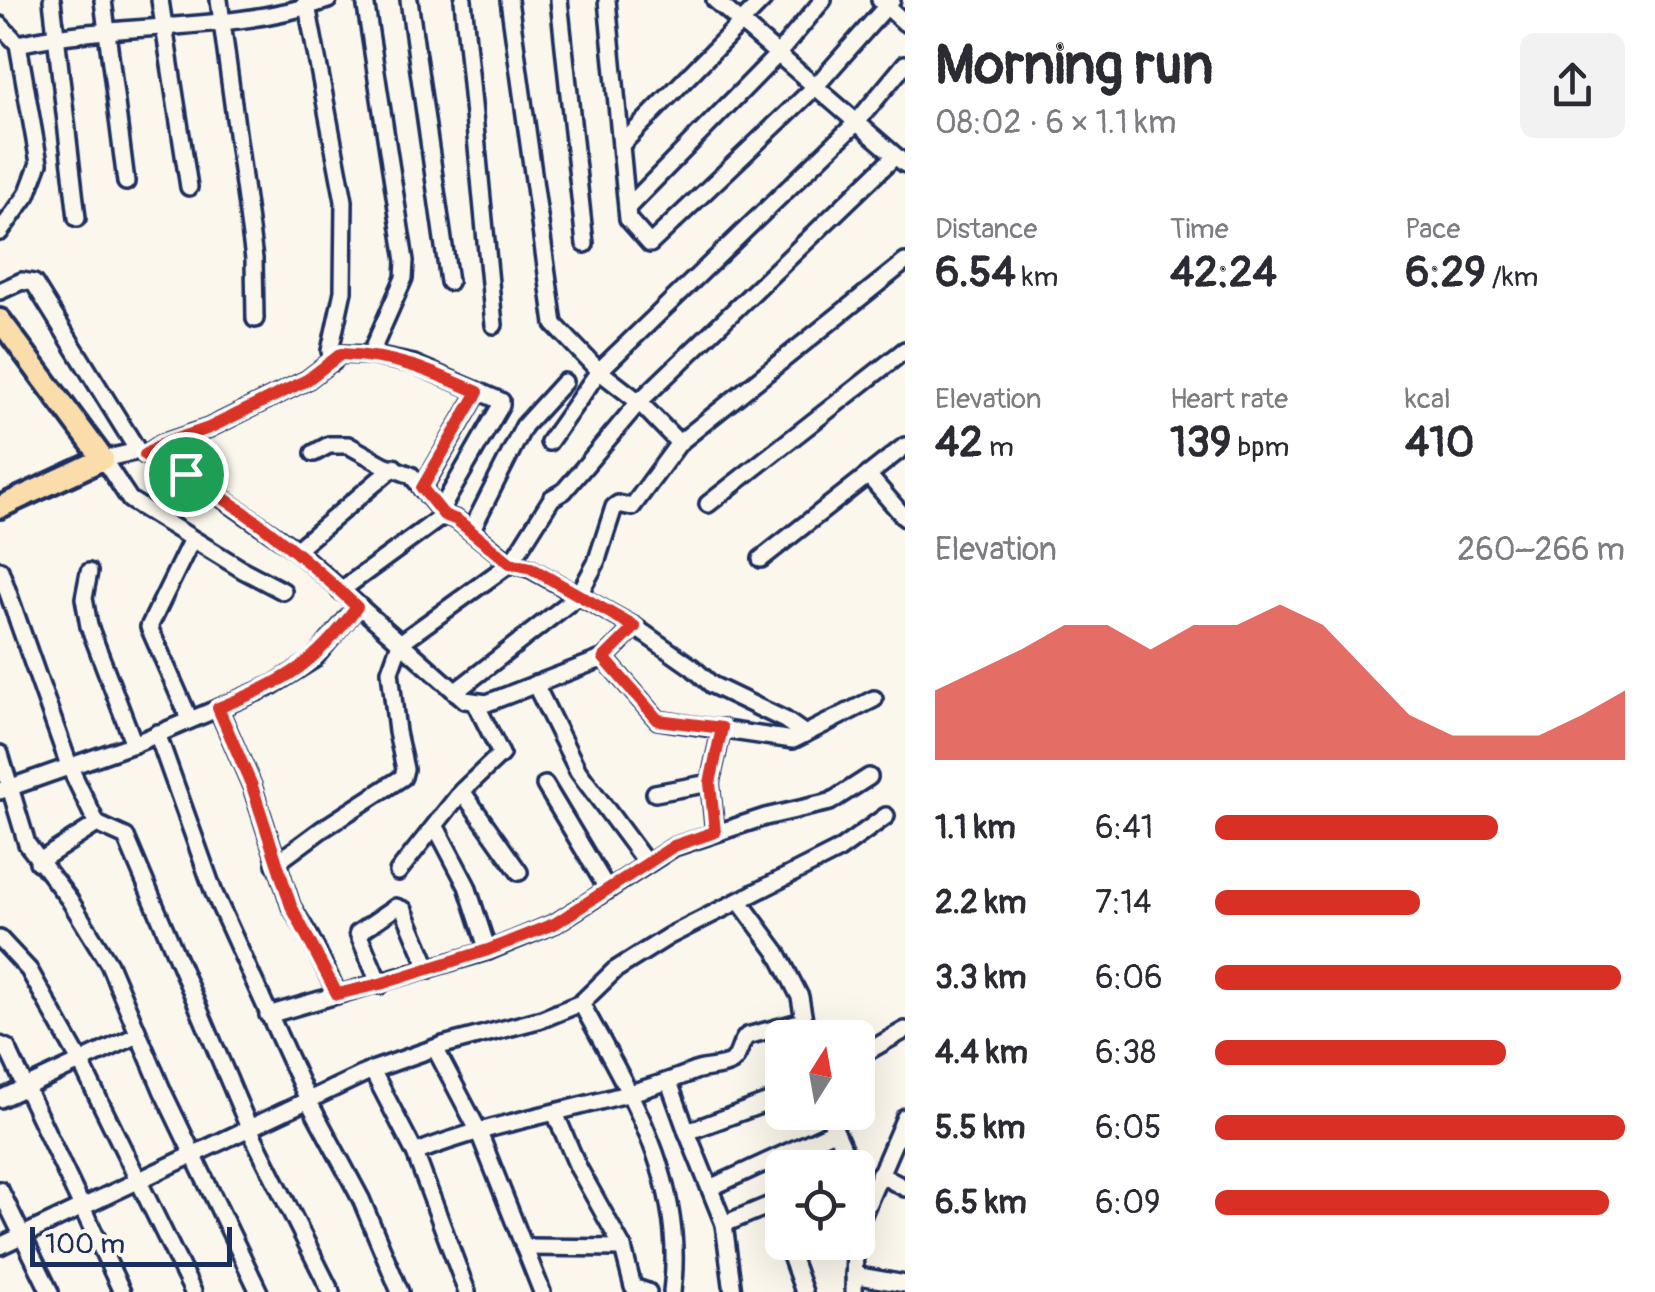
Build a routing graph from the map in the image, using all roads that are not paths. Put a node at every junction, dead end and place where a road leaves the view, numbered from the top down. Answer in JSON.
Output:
{"nodes":[{"id":1,"x":52,"y":0,"type":"edge"},
{"id":2,"x":104,"y":0,"type":"edge"},
{"id":3,"x":160,"y":0,"type":"edge"},
{"id":4,"x":219,"y":0,"type":"edge"},
{"id":5,"x":328,"y":0,"type":"edge"},
{"id":6,"x":365,"y":0,"type":"edge"},
{"id":7,"x":409,"y":0,"type":"edge"},
{"id":8,"x":462,"y":0,"type":"edge"},
{"id":9,"x":509,"y":0,"type":"edge"},
{"id":10,"x":559,"y":0,"type":"edge"},
{"id":11,"x":607,"y":0,"type":"edge"},
{"id":12,"x":715,"y":0,"type":"edge"},
{"id":13,"x":763,"y":0,"type":"edge"},
{"id":14,"x":823,"y":0,"type":"edge"},
{"id":15,"x":886,"y":2,"type":"edge"},
{"id":16,"x":306,"y":4,"type":"edge"},
{"id":17,"x":222,"y":21,"type":"junction"},
{"id":18,"x":905,"y":23,"type":"edge"},
{"id":19,"x":742,"y":24,"type":"junction"},
{"id":20,"x":0,"y":25,"type":"edge"},
{"id":21,"x":164,"y":26,"type":"junction"},
{"id":22,"x":108,"y":32,"type":"junction"},
{"id":23,"x":56,"y":36,"type":"junction"},
{"id":24,"x":18,"y":44,"type":"junction"},
{"id":25,"x":777,"y":54,"type":"junction"},
{"id":26,"x":905,"y":64,"type":"edge"},
{"id":27,"x":815,"y":87,"type":"junction"},
{"id":28,"x":856,"y":123,"type":"junction"},
{"id":29,"x":621,"y":144,"type":"junction"},
{"id":30,"x":900,"y":160,"type":"edge"},
{"id":31,"x":126,"y":182,"type":"dead end"},
{"id":32,"x":189,"y":187,"type":"dead end"},
{"id":33,"x":627,"y":208,"type":"junction"},
{"id":34,"x":77,"y":218,"type":"dead end"},
{"id":35,"x":0,"y":232,"type":"edge"},
{"id":36,"x":585,"y":244,"type":"dead end"},
{"id":37,"x":905,"y":262,"type":"edge"},
{"id":38,"x":450,"y":282,"type":"dead end"},
{"id":39,"x":0,"y":291,"type":"edge"},
{"id":40,"x":255,"y":319,"type":"dead end"},
{"id":41,"x":0,"y":320,"type":"edge"},
{"id":42,"x":494,"y":325,"type":"dead end"},
{"id":43,"x":905,"y":350,"type":"edge"},
{"id":44,"x":370,"y":355,"type":"junction"},
{"id":45,"x":333,"y":362,"type":"junction"},
{"id":46,"x":599,"y":371,"type":"junction"},
{"id":47,"x":564,"y":382,"type":"dead end"},
{"id":48,"x":478,"y":392,"type":"junction"},
{"id":49,"x":639,"y":402,"type":"junction"},
{"id":50,"x":548,"y":442,"type":"dead end"},
{"id":51,"x":679,"y":443,"type":"junction"},
{"id":52,"x":905,"y":446,"type":"edge"},
{"id":53,"x":314,"y":452,"type":"dead end"},
{"id":54,"x":142,"y":453,"type":"junction"},
{"id":55,"x":103,"y":458,"type":"junction"},
{"id":56,"x":394,"y":467,"type":"junction"},
{"id":57,"x":868,"y":476,"type":"junction"},
{"id":58,"x":422,"y":488,"type":"junction"},
{"id":59,"x":708,"y":504,"type":"dead end"},
{"id":60,"x":0,"y":507,"type":"edge"},
{"id":61,"x":442,"y":513,"type":"junction"},
{"id":62,"x":905,"y":518,"type":"edge"},
{"id":63,"x":471,"y":531,"type":"junction"},
{"id":64,"x":192,"y":539,"type":"junction"},
{"id":65,"x":296,"y":550,"type":"junction"},
{"id":66,"x":761,"y":559,"type":"dead end"},
{"id":67,"x":510,"y":563,"type":"junction"},
{"id":68,"x":0,"y":570,"type":"edge"},
{"id":69,"x":89,"y":572,"type":"dead end"},
{"id":70,"x":340,"y":590,"type":"junction"},
{"id":71,"x":283,"y":591,"type":"dead end"},
{"id":72,"x":578,"y":596,"type":"junction"},
{"id":73,"x":357,"y":607,"type":"junction"},
{"id":74,"x":635,"y":627,"type":"junction"},
{"id":75,"x":400,"y":643,"type":"junction"},
{"id":76,"x":604,"y":658,"type":"junction"},
{"id":77,"x":535,"y":684,"type":"junction"},
{"id":78,"x":455,"y":692,"type":"junction"},
{"id":79,"x":874,"y":699,"type":"dead end"},
{"id":80,"x":476,"y":704,"type":"junction"},
{"id":81,"x":218,"y":708,"type":"junction"},
{"id":82,"x":190,"y":720,"type":"junction"},
{"id":83,"x":722,"y":728,"type":"junction"},
{"id":84,"x":157,"y":733,"type":"junction"},
{"id":85,"x":804,"y":734,"type":"junction"},
{"id":86,"x":134,"y":744,"type":"junction"},
{"id":87,"x":0,"y":754,"type":"edge"},
{"id":88,"x":70,"y":768,"type":"junction"},
{"id":89,"x":869,"y":777,"type":"dead end"},
{"id":90,"x":710,"y":783,"type":"junction"},
{"id":91,"x":545,"y":784,"type":"dead end"},
{"id":92,"x":6,"y":789,"type":"edge"},
{"id":93,"x":462,"y":791,"type":"junction"},
{"id":94,"x":655,"y":793,"type":"dead end"},
{"id":95,"x":886,"y":816,"type":"dead end"},
{"id":96,"x":97,"y":824,"type":"junction"},
{"id":97,"x":436,"y":827,"type":"junction"},
{"id":98,"x":715,"y":832,"type":"junction"},
{"id":99,"x":38,"y":862,"type":"junction"},
{"id":100,"x":275,"y":864,"type":"junction"},
{"id":101,"x":648,"y":864,"type":"junction"},
{"id":102,"x":398,"y":872,"type":"dead end"},
{"id":103,"x":519,"y":872,"type":"dead end"},
{"id":104,"x":608,"y":890,"type":"junction"},
{"id":105,"x":740,"y":902,"type":"junction"},
{"id":106,"x":0,"y":939,"type":"edge"},
{"id":107,"x":488,"y":950,"type":"junction"},
{"id":108,"x":13,"y":952,"type":"junction"},
{"id":109,"x":0,"y":964,"type":"edge"},
{"id":110,"x":429,"y":969,"type":"junction"},
{"id":111,"x":380,"y":984,"type":"junction"},
{"id":112,"x":337,"y":994,"type":"junction"},
{"id":113,"x":581,"y":1003,"type":"junction"},
{"id":114,"x":268,"y":1015,"type":"junction"},
{"id":115,"x":804,"y":1020,"type":"edge"},
{"id":116,"x":905,"y":1030,"type":"edge"},
{"id":117,"x":765,"y":1031,"type":"edge"},
{"id":118,"x":138,"y":1035,"type":"junction"},
{"id":119,"x":0,"y":1045,"type":"edge"},
{"id":120,"x":435,"y":1048,"type":"junction"},
{"id":121,"x":875,"y":1048,"type":"edge"},
{"id":122,"x":80,"y":1061,"type":"junction"},
{"id":123,"x":372,"y":1070,"type":"junction"},
{"id":124,"x":669,"y":1082,"type":"junction"},
{"id":125,"x":26,"y":1088,"type":"junction"},
{"id":126,"x":630,"y":1094,"type":"junction"},
{"id":127,"x":0,"y":1100,"type":"edge"},
{"id":128,"x":308,"y":1102,"type":"junction"},
{"id":129,"x":765,"y":1103,"type":"edge"},
{"id":130,"x":555,"y":1113,"type":"junction"},
{"id":131,"x":905,"y":1117,"type":"edge"},
{"id":132,"x":250,"y":1130,"type":"junction"},
{"id":133,"x":478,"y":1130,"type":"junction"},
{"id":134,"x":834,"y":1131,"type":"joint"},
{"id":135,"x":687,"y":1132,"type":"junction"},
{"id":136,"x":843,"y":1150,"type":"edge"},
{"id":137,"x":415,"y":1153,"type":"junction"},
{"id":138,"x":194,"y":1156,"type":"junction"},
{"id":139,"x":879,"y":1174,"type":"junction"},
{"id":140,"x":138,"y":1183,"type":"junction"},
{"id":141,"x":875,"y":1184,"type":"edge"},
{"id":142,"x":712,"y":1187,"type":"junction"},
{"id":143,"x":905,"y":1188,"type":"edge"},
{"id":144,"x":0,"y":1190,"type":"edge"},
{"id":145,"x":80,"y":1207,"type":"junction"},
{"id":146,"x":765,"y":1207,"type":"edge"},
{"id":147,"x":724,"y":1224,"type":"junction"},
{"id":148,"x":21,"y":1236,"type":"junction"},
{"id":149,"x":0,"y":1246,"type":"edge"},
{"id":150,"x":524,"y":1247,"type":"junction"},
{"id":151,"x":623,"y":1248,"type":"junction"},
{"id":152,"x":792,"y":1260,"type":"edge"},
{"id":153,"x":854,"y":1260,"type":"edge"},
{"id":154,"x":854,"y":1275,"type":"junction"},
{"id":155,"x":905,"y":1284,"type":"edge"},
{"id":156,"x":50,"y":1292,"type":"edge"},
{"id":157,"x":122,"y":1292,"type":"edge"},
{"id":158,"x":193,"y":1292,"type":"edge"},
{"id":159,"x":259,"y":1292,"type":"edge"},
{"id":160,"x":331,"y":1292,"type":"edge"},
{"id":161,"x":400,"y":1292,"type":"edge"},
{"id":162,"x":467,"y":1292,"type":"edge"},
{"id":163,"x":542,"y":1292,"type":"edge"},
{"id":164,"x":648,"y":1292,"type":"edge"},
{"id":165,"x":672,"y":1292,"type":"edge"},
{"id":166,"x":732,"y":1292,"type":"edge"},
{"id":167,"x":804,"y":1292,"type":"edge"},
{"id":168,"x":854,"y":1292,"type":"edge"}],
"edges":[{"from":1,"to":23,"type":"street"},
{"from":2,"to":22,"type":"street"},
{"from":3,"to":21,"type":"street"},
{"from":4,"to":17,"type":"street"},
{"from":5,"to":16,"type":"street"},
{"from":6,"to":44,"type":"street"},
{"from":7,"to":38,"type":"street"},
{"from":8,"to":42,"type":"street"},
{"from":9,"to":46,"type":"street"},
{"from":10,"to":36,"type":"street"},
{"from":11,"to":29,"type":"street"},
{"from":12,"to":19,"type":"street"},
{"from":13,"to":19,"type":"street"},
{"from":14,"to":25,"type":"street"},
{"from":15,"to":18,"type":"street"},
{"from":15,"to":27,"type":"street"},
{"from":16,"to":17,"type":"street"},
{"from":16,"to":45,"type":"street"},
{"from":17,"to":21,"type":"street"},
{"from":17,"to":40,"type":"street"},
{"from":19,"to":25,"type":"street"},
{"from":19,"to":29,"type":"street"},
{"from":20,"to":24,"type":"street"},
{"from":21,"to":22,"type":"street"},
{"from":21,"to":32,"type":"street"},
{"from":22,"to":23,"type":"street"},
{"from":22,"to":31,"type":"street"},
{"from":23,"to":24,"type":"street"},
{"from":23,"to":34,"type":"street"},
{"from":24,"to":35,"type":"street"},
{"from":25,"to":27,"type":"street"},
{"from":25,"to":33,"type":"street"},
{"from":26,"to":28,"type":"street"},
{"from":27,"to":28,"type":"street"},
{"from":27,"to":33,"type":"street"},
{"from":28,"to":30,"type":"street"},
{"from":28,"to":46,"type":"street"},
{"from":29,"to":33,"type":"street"},
{"from":30,"to":49,"type":"street"},
{"from":37,"to":51,"type":"street"},
{"from":39,"to":54,"type":"street"},
{"from":41,"to":55,"type":"main road"},
{"from":43,"to":59,"type":"street"},
{"from":44,"to":45,"type":"street"},
{"from":44,"to":48,"type":"street"},
{"from":45,"to":54,"type":"street"},
{"from":46,"to":49,"type":"street"},
{"from":46,"to":50,"type":"street"},
{"from":47,"to":63,"type":"street"},
{"from":48,"to":58,"type":"street"},
{"from":48,"to":61,"type":"street"},
{"from":49,"to":51,"type":"street"},
{"from":49,"to":67,"type":"street"},
{"from":51,"to":72,"type":"street"},
{"from":52,"to":57,"type":"street"},
{"from":53,"to":56,"type":"street"},
{"from":54,"to":55,"type":"street"},
{"from":54,"to":65,"type":"street"},
{"from":55,"to":60,"type":"main road"},
{"from":55,"to":64,"type":"street"},
{"from":56,"to":58,"type":"street"},
{"from":56,"to":65,"type":"street"},
{"from":57,"to":62,"type":"street"},
{"from":57,"to":66,"type":"street"},
{"from":58,"to":61,"type":"street"},
{"from":61,"to":63,"type":"street"},
{"from":61,"to":70,"type":"street"},
{"from":63,"to":67,"type":"street"},
{"from":64,"to":71,"type":"street"},
{"from":64,"to":82,"type":"street"},
{"from":65,"to":70,"type":"street"},
{"from":67,"to":72,"type":"street"},
{"from":67,"to":75,"type":"street"},
{"from":68,"to":88,"type":"street"},
{"from":69,"to":86,"type":"street"},
{"from":70,"to":73,"type":"street"},
{"from":72,"to":74,"type":"street"},
{"from":72,"to":78,"type":"street"},
{"from":73,"to":75,"type":"street"},
{"from":73,"to":81,"type":"street"},
{"from":74,"to":76,"type":"street"},
{"from":74,"to":85,"type":"street"},
{"from":75,"to":78,"type":"street"},
{"from":75,"to":100,"type":"street"},
{"from":76,"to":77,"type":"street"},
{"from":76,"to":83,"type":"street"},
{"from":77,"to":80,"type":"street"},
{"from":77,"to":101,"type":"street"},
{"from":78,"to":80,"type":"street"},
{"from":79,"to":85,"type":"street"},
{"from":80,"to":93,"type":"street"},
{"from":81,"to":82,"type":"street"},
{"from":81,"to":100,"type":"street"},
{"from":82,"to":84,"type":"street"},
{"from":83,"to":85,"type":"street"},
{"from":83,"to":90,"type":"street"},
{"from":84,"to":86,"type":"street"},
{"from":84,"to":114,"type":"street"},
{"from":86,"to":88,"type":"street"},
{"from":87,"to":92,"type":"street"},
{"from":88,"to":92,"type":"street"},
{"from":88,"to":96,"type":"street"},
{"from":89,"to":98,"type":"street"},
{"from":90,"to":94,"type":"street"},
{"from":90,"to":98,"type":"street"},
{"from":91,"to":104,"type":"street"},
{"from":92,"to":99,"type":"street"},
{"from":93,"to":97,"type":"street"},
{"from":93,"to":103,"type":"street"},
{"from":95,"to":105,"type":"street"},
{"from":96,"to":99,"type":"street"},
{"from":96,"to":132,"type":"street"},
{"from":97,"to":102,"type":"street"},
{"from":97,"to":107,"type":"street"},
{"from":98,"to":101,"type":"street"},
{"from":99,"to":118,"type":"street"},
{"from":100,"to":112,"type":"street"},
{"from":101,"to":104,"type":"street"},
{"from":104,"to":107,"type":"street"},
{"from":105,"to":113,"type":"street"},
{"from":105,"to":115,"type":"street"},
{"from":106,"to":108,"type":"street"},
{"from":107,"to":110,"type":"street"},
{"from":108,"to":109,"type":"street"},
{"from":108,"to":122,"type":"street"},
{"from":110,"to":111,"type":"street"},
{"from":110,"to":111,"type":"street"},
{"from":111,"to":112,"type":"street"},
{"from":112,"to":114,"type":"street"},
{"from":113,"to":120,"type":"street"},
{"from":113,"to":126,"type":"street"},
{"from":114,"to":128,"type":"street"},
{"from":116,"to":121,"type":"street"},
{"from":117,"to":124,"type":"street"},
{"from":118,"to":122,"type":"street"},
{"from":118,"to":138,"type":"street"},
{"from":119,"to":125,"type":"street"},
{"from":120,"to":123,"type":"street"},
{"from":120,"to":133,"type":"street"},
{"from":122,"to":125,"type":"street"},
{"from":122,"to":140,"type":"street"},
{"from":123,"to":128,"type":"street"},
{"from":123,"to":137,"type":"street"},
{"from":124,"to":126,"type":"street"},
{"from":124,"to":135,"type":"street"},
{"from":125,"to":127,"type":"street"},
{"from":125,"to":145,"type":"street"},
{"from":126,"to":130,"type":"street"},
{"from":126,"to":165,"type":"street"},
{"from":128,"to":132,"type":"street"},
{"from":128,"to":161,"type":"street"},
{"from":129,"to":135,"type":"street"},
{"from":130,"to":133,"type":"street"},
{"from":130,"to":151,"type":"street"},
{"from":131,"to":139,"type":"street"},
{"from":132,"to":138,"type":"street"},
{"from":132,"to":160,"type":"street"},
{"from":133,"to":137,"type":"street"},
{"from":133,"to":150,"type":"street"},
{"from":134,"to":136,"type":"street"},
{"from":134,"to":142,"type":"street"},
{"from":135,"to":142,"type":"street"},
{"from":137,"to":162,"type":"street"},
{"from":138,"to":140,"type":"street"},
{"from":138,"to":159,"type":"street"},
{"from":139,"to":141,"type":"street"},
{"from":139,"to":143,"type":"street"},
{"from":140,"to":145,"type":"street"},
{"from":140,"to":158,"type":"street"},
{"from":142,"to":147,"type":"street"},
{"from":144,"to":148,"type":"street"},
{"from":145,"to":148,"type":"street"},
{"from":145,"to":157,"type":"street"},
{"from":146,"to":147,"type":"street"},
{"from":147,"to":166,"type":"street"},
{"from":148,"to":149,"type":"street"},
{"from":148,"to":156,"type":"street"},
{"from":150,"to":151,"type":"street"},
{"from":150,"to":163,"type":"street"},
{"from":151,"to":164,"type":"street"},
{"from":152,"to":167,"type":"street"},
{"from":153,"to":154,"type":"street"},
{"from":154,"to":155,"type":"street"},
{"from":154,"to":168,"type":"street"}]}
